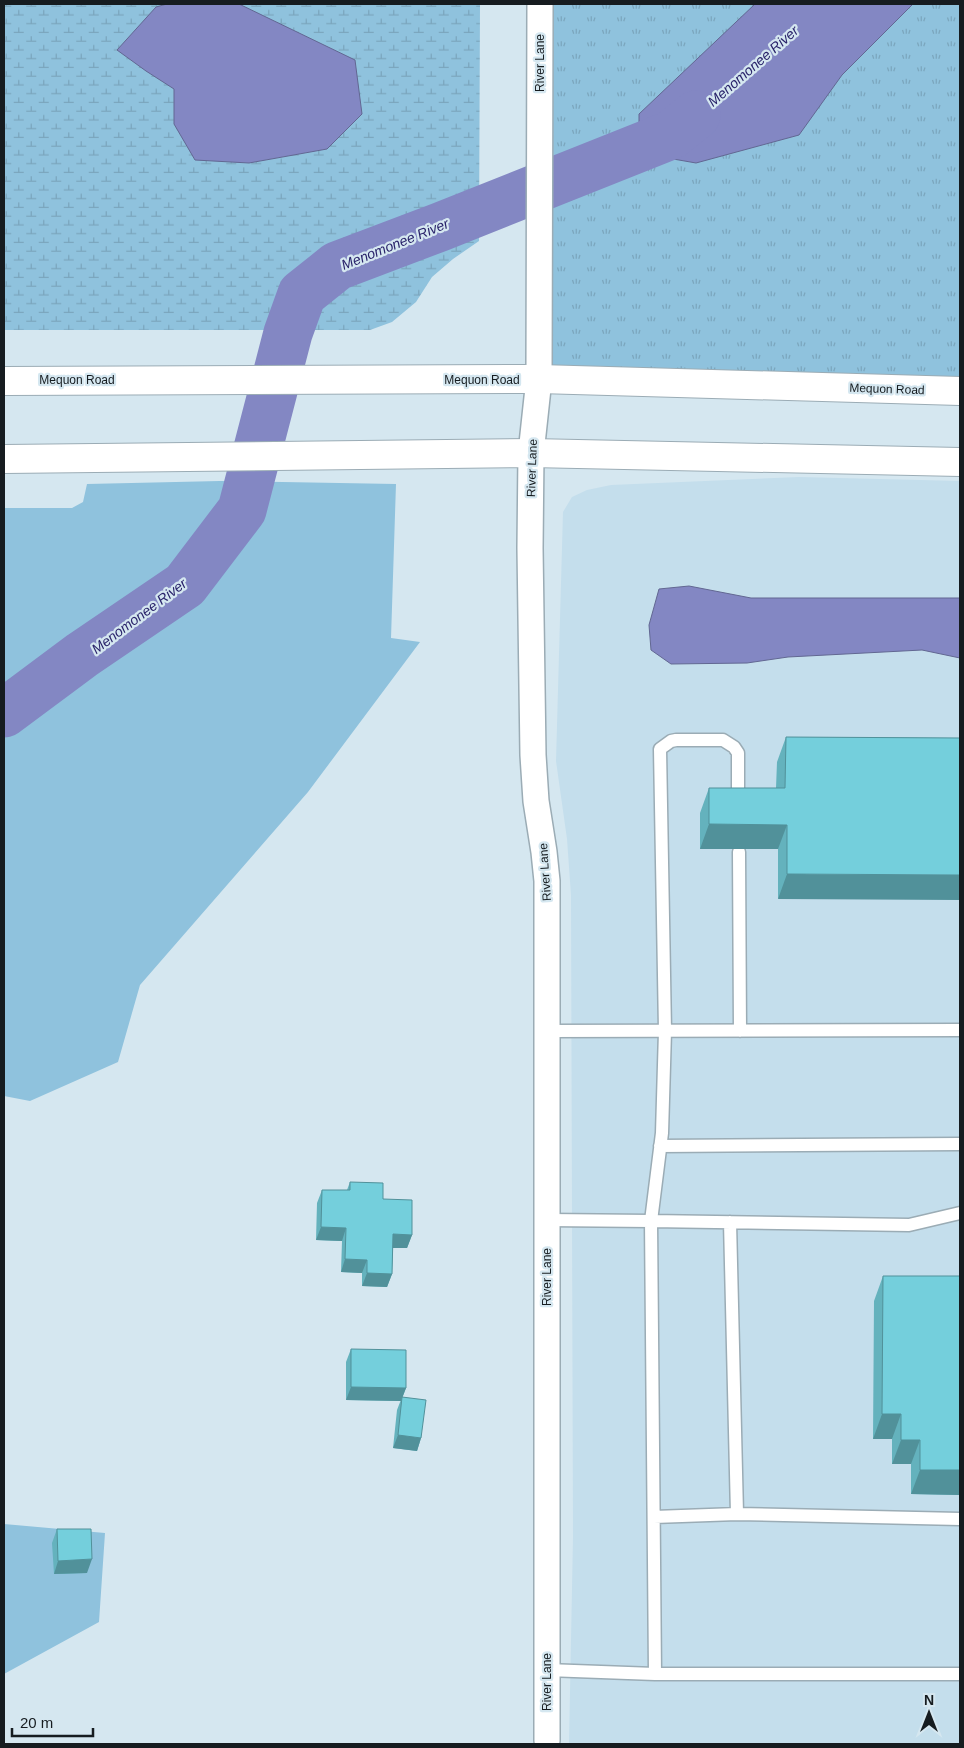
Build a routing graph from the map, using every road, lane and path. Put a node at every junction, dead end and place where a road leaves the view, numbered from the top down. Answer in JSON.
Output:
{"nodes":[{"id":1,"x":540,"y":4,"type":"edge"},
{"id":2,"x":4,"y":380,"type":"edge"},
{"id":3,"x":539,"y":380,"type":"junction"},
{"id":4,"x":960,"y":391,"type":"edge"},
{"id":5,"x":531,"y":453,"type":"junction"},
{"id":6,"x":4,"y":459,"type":"edge"},
{"id":7,"x":960,"y":462,"type":"edge"},
{"id":8,"x":738,"y":804,"type":"edge"},
{"id":9,"x":739,"y":852,"type":"dead end"},
{"id":10,"x":960,"y":1030,"type":"edge"},
{"id":11,"x":547,"y":1031,"type":"junction"},
{"id":12,"x":665,"y":1031,"type":"junction"},
{"id":13,"x":740,"y":1031,"type":"junction"},
{"id":14,"x":960,"y":1144,"type":"edge"},
{"id":15,"x":660,"y":1146,"type":"junction"},
{"id":16,"x":960,"y":1213,"type":"edge"},
{"id":17,"x":547,"y":1220,"type":"junction"},
{"id":18,"x":651,"y":1221,"type":"junction"},
{"id":19,"x":730,"y":1222,"type":"junction"},
{"id":20,"x":737,"y":1514,"type":"junction"},
{"id":21,"x":654,"y":1517,"type":"junction"},
{"id":22,"x":960,"y":1519,"type":"edge"},
{"id":23,"x":547,"y":1670,"type":"junction"},
{"id":24,"x":655,"y":1674,"type":"junction"},
{"id":25,"x":960,"y":1674,"type":"edge"},
{"id":26,"x":547,"y":1741,"type":"dead end"}],
"edges":[{"from":1,"to":3,"type":"street","name":"River Lane"},
{"from":2,"to":3,"type":"main road","name":"Mequon Road"},
{"from":3,"to":4,"type":"main road","name":"Mequon Road"},
{"from":3,"to":5,"type":"street","name":"River Lane"},
{"from":5,"to":6,"type":"main road"},
{"from":5,"to":7,"type":"main road"},
{"from":5,"to":11,"type":"street","name":"River Lane"},
{"from":8,"to":12,"type":"lane"},
{"from":9,"to":13,"type":"lane"},
{"from":10,"to":13,"type":"lane"},
{"from":11,"to":12,"type":"lane"},
{"from":11,"to":17,"type":"street","name":"River Lane"},
{"from":12,"to":13,"type":"lane"},
{"from":12,"to":15,"type":"lane"},
{"from":14,"to":15,"type":"lane"},
{"from":15,"to":18,"type":"lane"},
{"from":16,"to":19,"type":"lane"},
{"from":17,"to":18,"type":"lane"},
{"from":17,"to":23,"type":"street","name":"River Lane"},
{"from":18,"to":19,"type":"lane"},
{"from":18,"to":21,"type":"lane"},
{"from":19,"to":20,"type":"lane"},
{"from":20,"to":21,"type":"lane"},
{"from":20,"to":22,"type":"lane"},
{"from":21,"to":24,"type":"lane"},
{"from":23,"to":24,"type":"lane"},
{"from":23,"to":26,"type":"street","name":"River Lane"},
{"from":24,"to":25,"type":"lane"}]}
